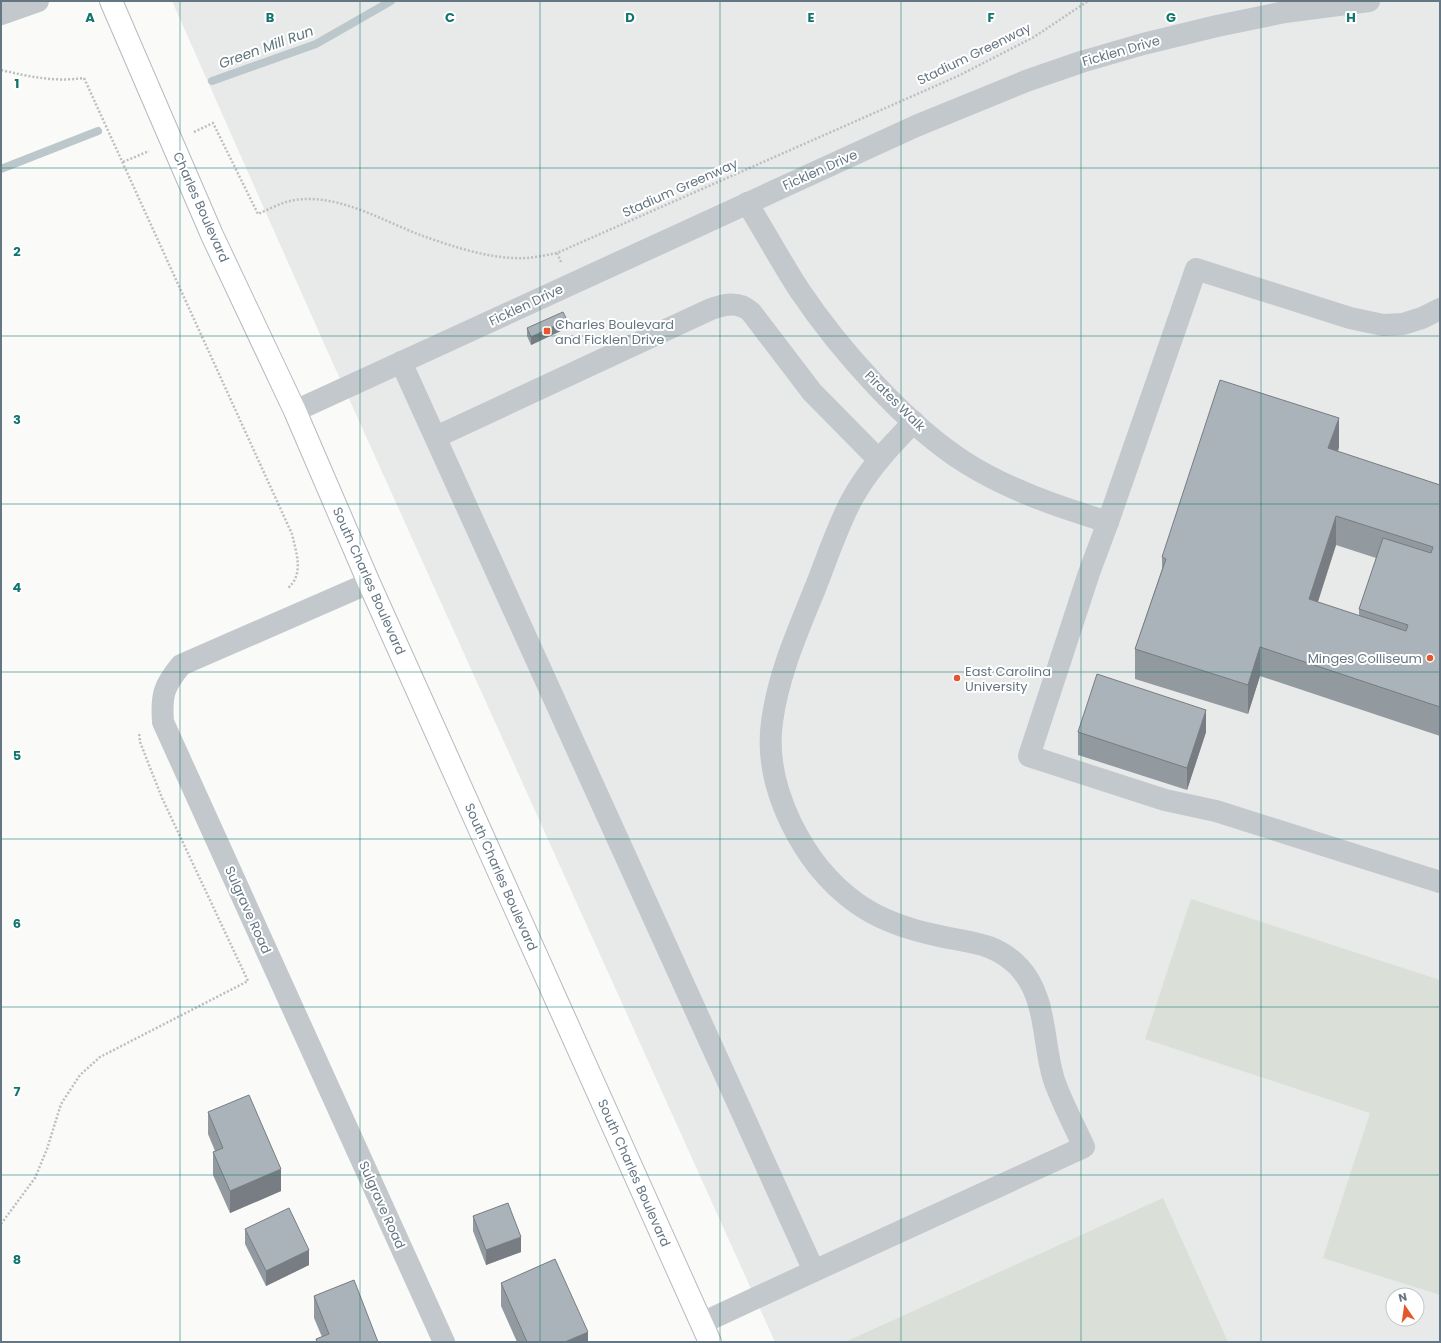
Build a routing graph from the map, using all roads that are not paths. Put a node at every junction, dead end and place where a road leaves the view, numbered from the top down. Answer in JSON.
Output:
{"nodes":[{"id":1,"x":38,"y":1,"type":"edge"},
{"id":2,"x":111,"y":1,"type":"edge"},
{"id":3,"x":1369,"y":1,"type":"edge"},
{"id":4,"x":1,"y":14,"type":"edge"},
{"id":5,"x":747,"y":203,"type":"junction"},
{"id":6,"x":1440,"y":309,"type":"edge"},
{"id":7,"x":401,"y":362,"type":"junction"},
{"id":8,"x":295,"y":411,"type":"junction"},
{"id":9,"x":914,"y":422,"type":"junction"},
{"id":10,"x":436,"y":437,"type":"junction"},
{"id":11,"x":879,"y":460,"type":"junction"},
{"id":12,"x":1108,"y":522,"type":"junction"},
{"id":13,"x":369,"y":583,"type":"junction"},
{"id":14,"x":1440,"y":882,"type":"edge"},
{"id":15,"x":814,"y":1271,"type":"junction"},
{"id":16,"x":702,"y":1323,"type":"junction"},
{"id":17,"x":444,"y":1342,"type":"edge"},
{"id":18,"x":710,"y":1342,"type":"edge"}],
"edges":[{"from":1,"to":4,"type":"street"},
{"from":2,"to":8,"type":"main road","name":"Charles Boulevard"},
{"from":3,"to":5,"type":"street","name":"Ficklen Drive"},
{"from":5,"to":7,"type":"street","name":"Ficklen Drive"},
{"from":5,"to":9,"type":"street","name":"Pirates Walk"},
{"from":6,"to":12,"type":"street"},
{"from":7,"to":8,"type":"street","name":"Ficklen Drive"},
{"from":7,"to":10,"type":"street"},
{"from":8,"to":13,"type":"main road","name":"South Charles Boulevard"},
{"from":9,"to":11,"type":"street"},
{"from":9,"to":12,"type":"street","name":"Pirates Walk"},
{"from":10,"to":11,"type":"street"},
{"from":10,"to":15,"type":"street"},
{"from":11,"to":15,"type":"street"},
{"from":12,"to":14,"type":"street"},
{"from":13,"to":16,"type":"main road","name":"South Charles Boulevard"},
{"from":13,"to":17,"type":"street","name":"Sulgrave Road"},
{"from":15,"to":16,"type":"street"},
{"from":16,"to":18,"type":"main road","name":"South Charles Boulevard"}]}
